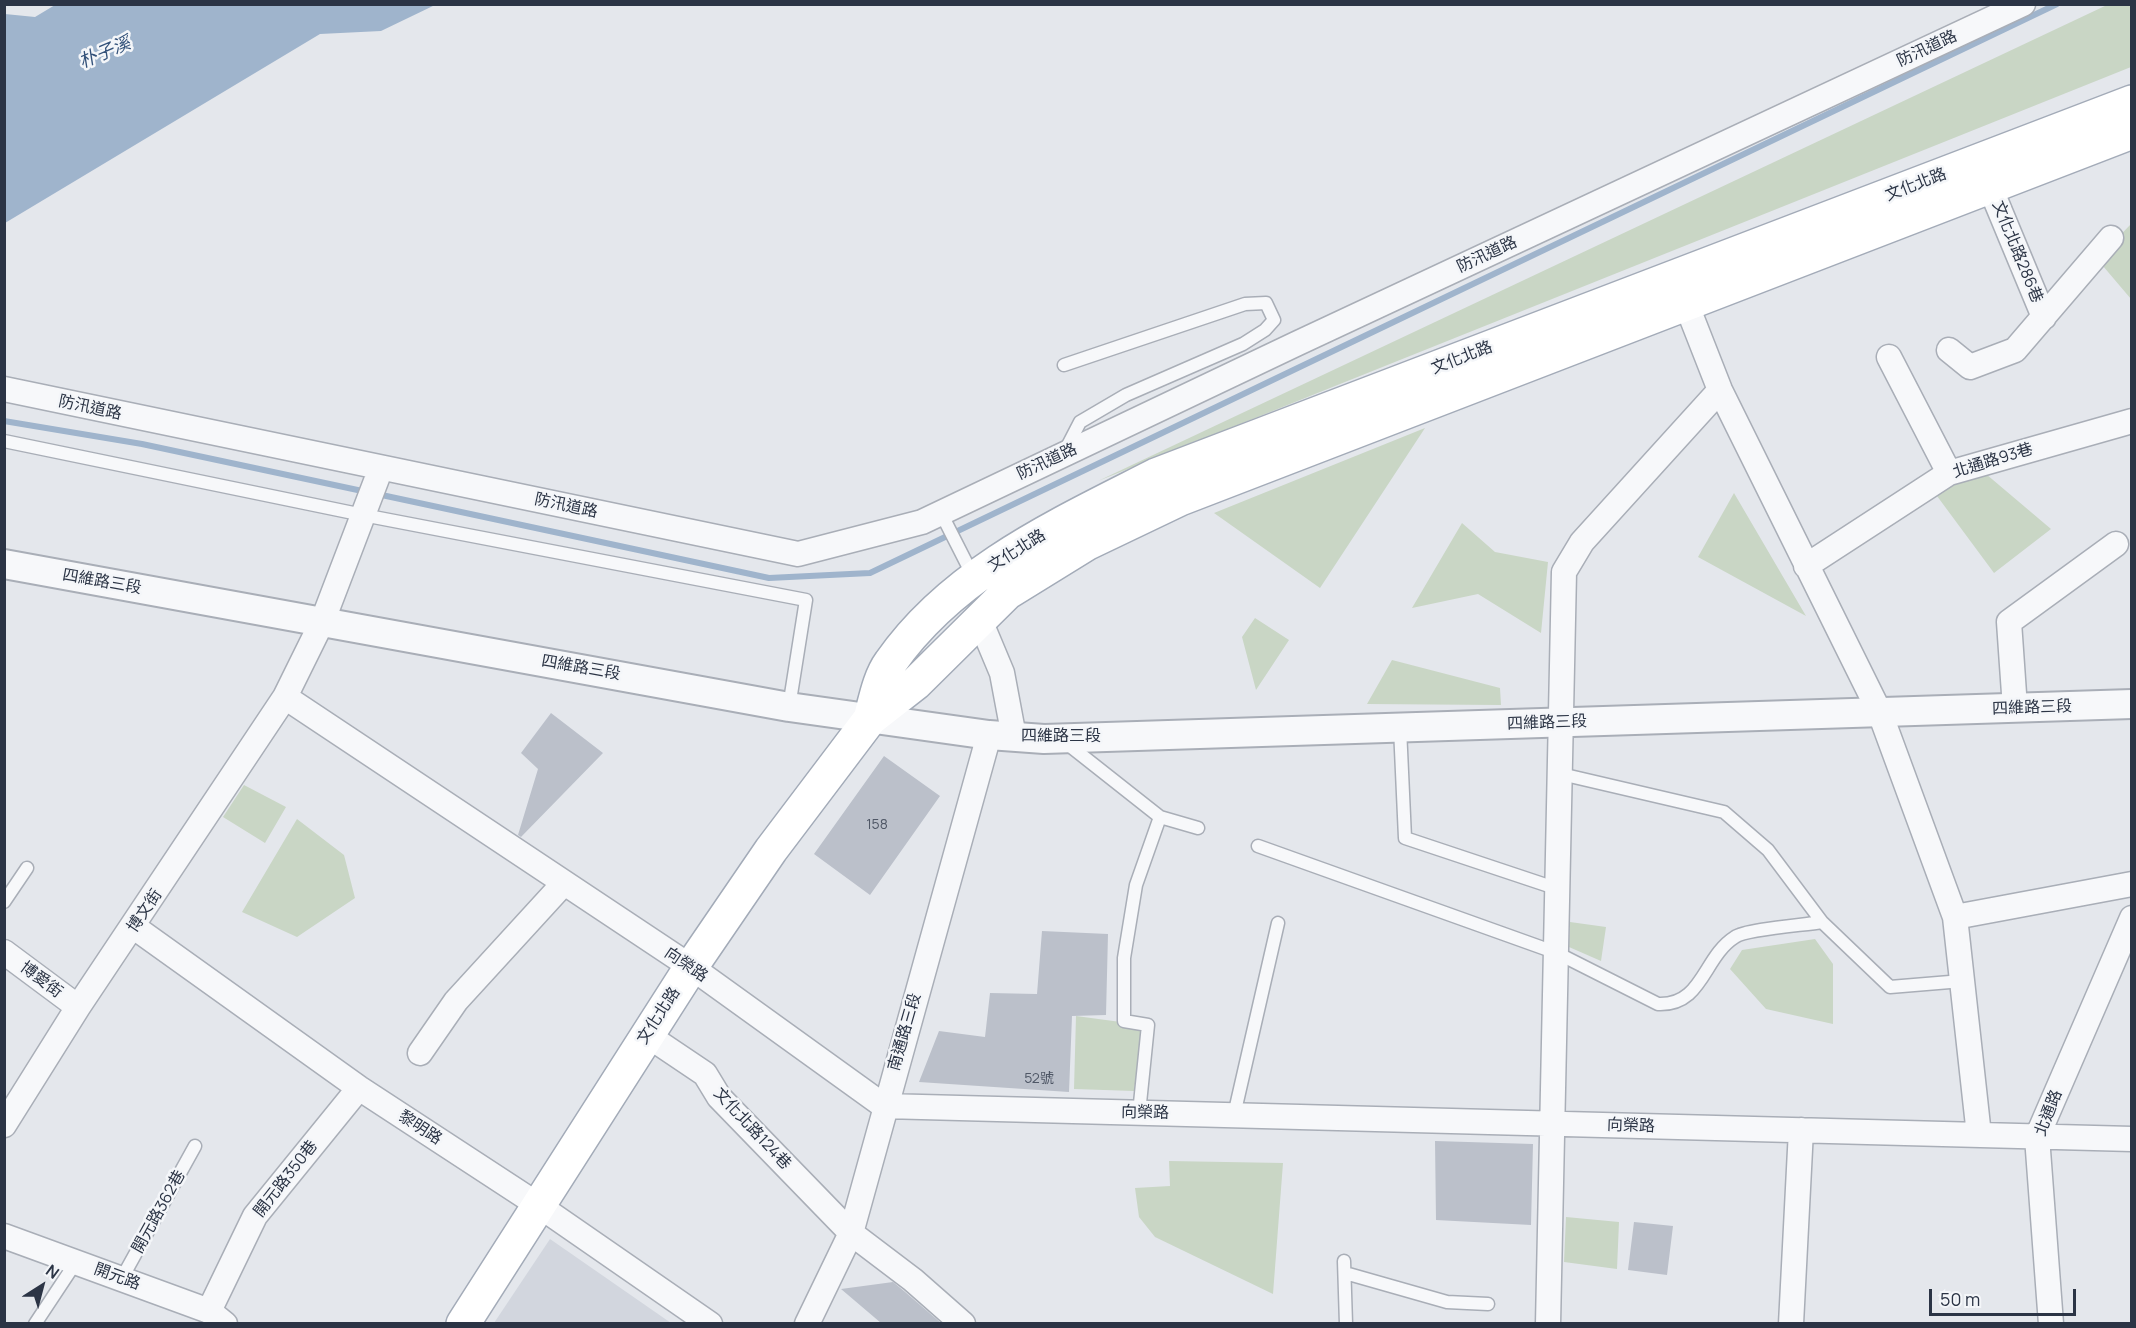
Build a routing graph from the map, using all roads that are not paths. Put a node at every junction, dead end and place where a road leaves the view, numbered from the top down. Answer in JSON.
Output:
{"nodes":[{"id":1,"x":2023,"y":4,"type":"edge"},
{"id":2,"x":2132,"y":102,"type":"edge"},
{"id":3,"x":2132,"y":132,"type":"edge"},
{"id":4,"x":1990,"y":187,"type":"junction"},
{"id":5,"x":2111,"y":238,"type":"dead end"},
{"id":6,"x":1681,"y":290,"type":"junction"},
{"id":7,"x":2044,"y":317,"type":"junction"},
{"id":8,"x":1949,"y":350,"type":"dead end"},
{"id":9,"x":1889,"y":357,"type":"dead end"},
{"id":10,"x":1064,"y":365,"type":"dead end"},
{"id":11,"x":4,"y":389,"type":"edge"},
{"id":12,"x":1720,"y":390,"type":"junction"},
{"id":13,"x":2132,"y":421,"type":"edge"},
{"id":14,"x":4,"y":441,"type":"edge"},
{"id":15,"x":1063,"y":455,"type":"junction"},
{"id":16,"x":381,"y":468,"type":"junction"},
{"id":17,"x":1949,"y":473,"type":"junction"},
{"id":18,"x":941,"y":513,"type":"junction"},
{"id":19,"x":363,"y":515,"type":"junction"},
{"id":20,"x":2116,"y":543,"type":"dead end"},
{"id":21,"x":4,"y":564,"type":"edge"},
{"id":22,"x":1806,"y":566,"type":"junction"},
{"id":23,"x":974,"y":579,"type":"junction"},
{"id":24,"x":980,"y":618,"type":"junction"},
{"id":25,"x":323,"y":620,"type":"junction"},
{"id":26,"x":285,"y":697,"type":"junction"},
{"id":27,"x":2132,"y":704,"type":"edge"},
{"id":28,"x":789,"y":706,"type":"junction"},
{"id":29,"x":2016,"y":708,"type":"junction"},
{"id":30,"x":1880,"y":713,"type":"junction"},
{"id":31,"x":870,"y":719,"type":"junction"},
{"id":32,"x":1563,"y":723,"type":"junction"},
{"id":33,"x":1400,"y":728,"type":"junction"},
{"id":34,"x":1002,"y":736,"type":"junction"},
{"id":35,"x":1062,"y":739,"type":"junction"},
{"id":36,"x":1561,"y":774,"type":"junction"},
{"id":37,"x":1160,"y":817,"type":"junction"},
{"id":38,"x":1198,"y":828,"type":"dead end"},
{"id":39,"x":1258,"y":846,"type":"dead end"},
{"id":40,"x":27,"y":868,"type":"dead end"},
{"id":41,"x":564,"y":883,"type":"junction"},
{"id":42,"x":2132,"y":884,"type":"edge"},
{"id":43,"x":1558,"y":889,"type":"junction"},
{"id":44,"x":4,"y":902,"type":"edge"},
{"id":45,"x":1954,"y":917,"type":"junction"},
{"id":46,"x":2132,"y":918,"type":"edge"},
{"id":47,"x":1822,"y":922,"type":"junction"},
{"id":48,"x":1278,"y":923,"type":"dead end"},
{"id":49,"x":134,"y":927,"type":"junction"},
{"id":50,"x":4,"y":952,"type":"edge"},
{"id":51,"x":1557,"y":953,"type":"junction"},
{"id":52,"x":691,"y":967,"type":"junction"},
{"id":53,"x":1962,"y":981,"type":"junction"},
{"id":54,"x":78,"y":1007,"type":"junction"},
{"id":55,"x":647,"y":1035,"type":"junction"},
{"id":56,"x":420,"y":1053,"type":"dead end"},
{"id":57,"x":359,"y":1088,"type":"junction"},
{"id":58,"x":884,"y":1107,"type":"junction"},
{"id":59,"x":1139,"y":1113,"type":"junction"},
{"id":60,"x":1234,"y":1115,"type":"junction"},
{"id":61,"x":1552,"y":1124,"type":"junction"},
{"id":62,"x":4,"y":1125,"type":"edge"},
{"id":63,"x":1801,"y":1130,"type":"junction"},
{"id":64,"x":1979,"y":1135,"type":"junction"},
{"id":65,"x":2037,"y":1137,"type":"junction"},
{"id":66,"x":2132,"y":1139,"type":"edge"},
{"id":67,"x":195,"y":1146,"type":"dead end"},
{"id":68,"x":538,"y":1205,"type":"junction"},
{"id":69,"x":851,"y":1233,"type":"junction"},
{"id":70,"x":4,"y":1236,"type":"edge"},
{"id":71,"x":76,"y":1262,"type":"junction"},
{"id":72,"x":122,"y":1278,"type":"junction"},
{"id":73,"x":1488,"y":1304,"type":"dead end"},
{"id":74,"x":217,"y":1317,"type":"edge"},
{"id":75,"x":35,"y":1323,"type":"edge"},
{"id":76,"x":463,"y":1323,"type":"edge"},
{"id":77,"x":710,"y":1323,"type":"edge"},
{"id":78,"x":807,"y":1323,"type":"edge"},
{"id":79,"x":963,"y":1323,"type":"edge"},
{"id":80,"x":1346,"y":1323,"type":"edge"},
{"id":81,"x":1548,"y":1323,"type":"edge"},
{"id":82,"x":1791,"y":1323,"type":"edge"},
{"id":83,"x":2050,"y":1323,"type":"edge"}],
"edges":[{"from":1,"to":15,"type":"street","name":"防汛道路"},
{"from":2,"to":6,"type":"main road","name":"文化北路"},
{"from":3,"to":4,"type":"main road","name":"文化北路"},
{"from":4,"to":6,"type":"main road","name":"文化北路"},
{"from":4,"to":7,"type":"street","name":"文化北路286巷"},
{"from":5,"to":7,"type":"street","name":"文化北路286巷"},
{"from":6,"to":12,"type":"street"},
{"from":6,"to":23,"type":"main road","name":"文化北路"},
{"from":6,"to":24,"type":"main road","name":"文化北路"},
{"from":7,"to":8,"type":"street","name":"文化北路286巷"},
{"from":9,"to":17,"type":"street"},
{"from":10,"to":15,"type":"lane"},
{"from":11,"to":16,"type":"street","name":"防汛道路"},
{"from":12,"to":22,"type":"street"},
{"from":12,"to":32,"type":"street"},
{"from":13,"to":17,"type":"street","name":"北通路93巷"},
{"from":14,"to":19,"type":"lane"},
{"from":15,"to":18,"type":"street","name":"防汛道路"},
{"from":16,"to":18,"type":"street","name":"防汛道路"},
{"from":16,"to":19,"type":"street","name":"博文街"},
{"from":17,"to":22,"type":"street","name":"北通路93巷"},
{"from":18,"to":23,"type":"lane"},
{"from":19,"to":25,"type":"street","name":"博文街"},
{"from":19,"to":28,"type":"lane"},
{"from":20,"to":29,"type":"street"},
{"from":21,"to":25,"type":"street","name":"四維路三段"},
{"from":22,"to":30,"type":"street"},
{"from":23,"to":31,"type":"main road","name":"文化北路"},
{"from":24,"to":31,"type":"main road","name":"文化北路"},
{"from":24,"to":34,"type":"street"},
{"from":25,"to":26,"type":"street","name":"博文街"},
{"from":25,"to":28,"type":"street","name":"四維路三段"},
{"from":26,"to":41,"type":"street","name":"向榮路"},
{"from":26,"to":49,"type":"street","name":"博文街"},
{"from":27,"to":29,"type":"street","name":"四維路三段"},
{"from":28,"to":31,"type":"street","name":"四維路三段"},
{"from":29,"to":30,"type":"street","name":"四維路三段"},
{"from":30,"to":32,"type":"street","name":"四維路三段"},
{"from":30,"to":45,"type":"street"},
{"from":31,"to":34,"type":"street","name":"四維路三段"},
{"from":31,"to":52,"type":"main road","name":"文化北路"},
{"from":32,"to":33,"type":"street","name":"四維路三段"},
{"from":32,"to":36,"type":"street"},
{"from":33,"to":35,"type":"street","name":"四維路三段"},
{"from":33,"to":43,"type":"lane"},
{"from":34,"to":35,"type":"street","name":"四維路三段"},
{"from":34,"to":58,"type":"street","name":"南通路三段"},
{"from":35,"to":37,"type":"lane"},
{"from":36,"to":43,"type":"street"},
{"from":36,"to":47,"type":"lane"},
{"from":37,"to":38,"type":"lane"},
{"from":37,"to":59,"type":"lane"},
{"from":39,"to":51,"type":"lane"},
{"from":40,"to":44,"type":"lane"},
{"from":41,"to":52,"type":"street","name":"向榮路"},
{"from":41,"to":56,"type":"street"},
{"from":42,"to":45,"type":"street"},
{"from":43,"to":51,"type":"street"},
{"from":45,"to":53,"type":"street"},
{"from":46,"to":65,"type":"street","name":"北通路"},
{"from":47,"to":51,"type":"lane"},
{"from":47,"to":53,"type":"lane"},
{"from":48,"to":60,"type":"lane"},
{"from":49,"to":54,"type":"street","name":"博文街"},
{"from":49,"to":57,"type":"street","name":"黎明路"},
{"from":50,"to":54,"type":"street","name":"博愛街"},
{"from":51,"to":61,"type":"street"},
{"from":52,"to":55,"type":"main road","name":"文化北路"},
{"from":52,"to":58,"type":"street","name":"向榮路"},
{"from":53,"to":64,"type":"street"},
{"from":54,"to":62,"type":"street","name":"博文街"},
{"from":55,"to":68,"type":"main road","name":"文化北路"},
{"from":55,"to":69,"type":"street","name":"文化北路124巷"},
{"from":57,"to":68,"type":"street","name":"黎明路"},
{"from":57,"to":74,"type":"street","name":"開元路350巷"},
{"from":58,"to":59,"type":"street","name":"向榮路"},
{"from":58,"to":69,"type":"street","name":"南通路三段"},
{"from":59,"to":60,"type":"street","name":"向榮路"},
{"from":60,"to":61,"type":"street","name":"向榮路"},
{"from":61,"to":63,"type":"street","name":"向榮路"},
{"from":61,"to":81,"type":"street"},
{"from":63,"to":64,"type":"street","name":"向榮路"},
{"from":63,"to":82,"type":"street"},
{"from":64,"to":65,"type":"street","name":"向榮路"},
{"from":65,"to":66,"type":"street","name":"向榮路"},
{"from":65,"to":83,"type":"street","name":"北通路"},
{"from":67,"to":72,"type":"lane","name":"開元路362巷"},
{"from":68,"to":76,"type":"main road","name":"文化北路"},
{"from":68,"to":77,"type":"street","name":"黎明路"},
{"from":69,"to":78,"type":"street","name":"南通路三段"},
{"from":69,"to":79,"type":"street","name":"文化北路124巷"},
{"from":70,"to":71,"type":"street","name":"開元路"},
{"from":71,"to":72,"type":"street","name":"開元路"},
{"from":71,"to":75,"type":"lane"},
{"from":72,"to":74,"type":"street","name":"開元路"},
{"from":73,"to":80,"type":"lane"}]}
